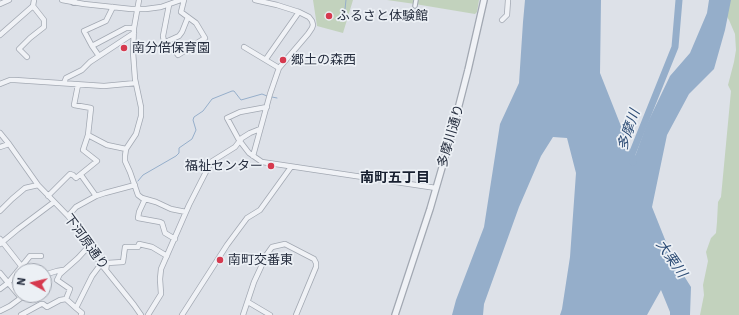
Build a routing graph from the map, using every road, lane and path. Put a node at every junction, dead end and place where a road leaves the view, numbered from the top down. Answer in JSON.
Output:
{"nodes":[{"id":1,"x":9,"y":0,"type":"edge"},
{"id":2,"x":34,"y":0,"type":"edge"},
{"id":3,"x":62,"y":0,"type":"edge"},
{"id":4,"x":139,"y":0,"type":"edge"},
{"id":5,"x":183,"y":0,"type":"edge"},
{"id":6,"x":255,"y":0,"type":"edge"},
{"id":7,"x":416,"y":0,"type":"edge"},
{"id":8,"x":484,"y":0,"type":"edge"},
{"id":9,"x":508,"y":0,"type":"edge"},
{"id":10,"x":74,"y":1,"type":"edge"},
{"id":11,"x":0,"y":4,"type":"edge"},
{"id":12,"x":169,"y":5,"type":"junction"},
{"id":13,"x":33,"y":6,"type":"junction"},
{"id":14,"x":415,"y":6,"type":"dead end"},
{"id":15,"x":113,"y":7,"type":"junction"},
{"id":16,"x":138,"y":9,"type":"junction"},
{"id":17,"x":299,"y":12,"type":"junction"},
{"id":18,"x":188,"y":17,"type":"junction"},
{"id":19,"x":502,"y":20,"type":"dead end"},
{"id":20,"x":134,"y":31,"type":"junction"},
{"id":21,"x":0,"y":35,"type":"edge"},
{"id":22,"x":168,"y":41,"type":"junction"},
{"id":23,"x":92,"y":46,"type":"junction"},
{"id":24,"x":244,"y":47,"type":"dead end"},
{"id":25,"x":99,"y":56,"type":"junction"},
{"id":26,"x":27,"y":57,"type":"dead end"},
{"id":27,"x":266,"y":59,"type":"junction"},
{"id":28,"x":279,"y":68,"type":"junction"},
{"id":29,"x":64,"y":83,"type":"junction"},
{"id":30,"x":0,"y":84,"type":"edge"},
{"id":31,"x":136,"y":84,"type":"junction"},
{"id":32,"x":78,"y":85,"type":"junction"},
{"id":33,"x":266,"y":107,"type":"junction"},
{"id":34,"x":260,"y":129,"type":"junction"},
{"id":35,"x":0,"y":133,"type":"edge"},
{"id":36,"x":88,"y":135,"type":"junction"},
{"id":37,"x":240,"y":141,"type":"junction"},
{"id":38,"x":9,"y":144,"type":"junction"},
{"id":39,"x":0,"y":147,"type":"edge"},
{"id":40,"x":126,"y":149,"type":"junction"},
{"id":41,"x":253,"y":156,"type":"junction"},
{"id":42,"x":291,"y":167,"type":"junction"},
{"id":43,"x":81,"y":175,"type":"junction"},
{"id":44,"x":135,"y":185,"type":"junction"},
{"id":45,"x":38,"y":186,"type":"junction"},
{"id":46,"x":436,"y":188,"type":"junction"},
{"id":47,"x":48,"y":196,"type":"junction"},
{"id":48,"x":96,"y":196,"type":"junction"},
{"id":49,"x":145,"y":199,"type":"junction"},
{"id":50,"x":54,"y":202,"type":"junction"},
{"id":51,"x":0,"y":210,"type":"edge"},
{"id":52,"x":186,"y":212,"type":"junction"},
{"id":53,"x":68,"y":216,"type":"junction"},
{"id":54,"x":175,"y":239,"type":"junction"},
{"id":55,"x":1,"y":242,"type":"edge"},
{"id":56,"x":89,"y":246,"type":"junction"},
{"id":57,"x":42,"y":256,"type":"dead end"},
{"id":58,"x":167,"y":256,"type":"junction"},
{"id":59,"x":19,"y":263,"type":"edge"},
{"id":60,"x":24,"y":263,"type":"edge"},
{"id":61,"x":101,"y":264,"type":"junction"},
{"id":62,"x":64,"y":270,"type":"junction"},
{"id":63,"x":106,"y":270,"type":"junction"},
{"id":64,"x":0,"y":273,"type":"edge"},
{"id":65,"x":52,"y":273,"type":"edge"},
{"id":66,"x":12,"y":278,"type":"edge"},
{"id":67,"x":8,"y":283,"type":"junction"},
{"id":68,"x":12,"y":287,"type":"edge"},
{"id":69,"x":0,"y":289,"type":"edge"},
{"id":70,"x":66,"y":299,"type":"junction"},
{"id":71,"x":248,"y":302,"type":"junction"},
{"id":72,"x":14,"y":303,"type":"edge"},
{"id":73,"x":76,"y":308,"type":"junction"},
{"id":74,"x":0,"y":311,"type":"edge"},
{"id":75,"x":21,"y":315,"type":"edge"},
{"id":76,"x":81,"y":315,"type":"edge"},
{"id":77,"x":141,"y":315,"type":"edge"},
{"id":78,"x":148,"y":315,"type":"edge"},
{"id":79,"x":182,"y":315,"type":"edge"},
{"id":80,"x":244,"y":315,"type":"edge"},
{"id":81,"x":270,"y":315,"type":"edge"},
{"id":82,"x":296,"y":315,"type":"edge"},
{"id":83,"x":395,"y":315,"type":"edge"}],
"edges":[{"from":1,"to":11,"type":"street"},
{"from":2,"to":13,"type":"street"},
{"from":3,"to":10,"type":"street"},
{"from":4,"to":16,"type":"street"},
{"from":5,"to":12,"type":"street"},
{"from":5,"to":18,"type":"street"},
{"from":6,"to":17,"type":"street"},
{"from":7,"to":14,"type":"street"},
{"from":8,"to":46,"type":"street","name":"多摩川通り"},
{"from":9,"to":19,"type":"street"},
{"from":10,"to":15,"type":"street"},
{"from":12,"to":16,"type":"street"},
{"from":12,"to":22,"type":"street"},
{"from":13,"to":21,"type":"street"},
{"from":13,"to":26,"type":"street"},
{"from":15,"to":16,"type":"street"},
{"from":15,"to":23,"type":"street"},
{"from":16,"to":20,"type":"street"},
{"from":17,"to":27,"type":"street"},
{"from":17,"to":28,"type":"street"},
{"from":18,"to":22,"type":"street"},
{"from":18,"to":22,"type":"street"},
{"from":20,"to":23,"type":"street"},
{"from":20,"to":25,"type":"street"},
{"from":20,"to":31,"type":"street"},
{"from":23,"to":25,"type":"street"},
{"from":24,"to":27,"type":"street"},
{"from":25,"to":29,"type":"street"},
{"from":27,"to":28,"type":"street"},
{"from":28,"to":33,"type":"street"},
{"from":29,"to":30,"type":"street"},
{"from":29,"to":32,"type":"street"},
{"from":31,"to":32,"type":"street"},
{"from":31,"to":40,"type":"street"},
{"from":32,"to":36,"type":"street"},
{"from":33,"to":34,"type":"street"},
{"from":33,"to":37,"type":"street"},
{"from":34,"to":37,"type":"street"},
{"from":34,"to":41,"type":"street"},
{"from":35,"to":38,"type":"street","name":"下河原通り"},
{"from":36,"to":40,"type":"street"},
{"from":36,"to":43,"type":"street"},
{"from":37,"to":41,"type":"street"},
{"from":37,"to":52,"type":"street"},
{"from":38,"to":39,"type":"street"},
{"from":38,"to":45,"type":"street","name":"下河原通り"},
{"from":40,"to":44,"type":"street"},
{"from":41,"to":42,"type":"street"},
{"from":42,"to":46,"type":"street"},
{"from":42,"to":79,"type":"street"},
{"from":43,"to":47,"type":"street"},
{"from":43,"to":48,"type":"street"},
{"from":44,"to":48,"type":"street"},
{"from":44,"to":49,"type":"street"},
{"from":45,"to":47,"type":"street","name":"下河原通り"},
{"from":45,"to":51,"type":"street"},
{"from":46,"to":83,"type":"street","name":"多摩川通り"},
{"from":47,"to":50,"type":"street","name":"下河原通り"},
{"from":48,"to":53,"type":"street"},
{"from":49,"to":52,"type":"street"},
{"from":49,"to":54,"type":"street"},
{"from":50,"to":53,"type":"street","name":"下河原通り"},
{"from":50,"to":55,"type":"street"},
{"from":52,"to":54,"type":"street"},
{"from":53,"to":56,"type":"street","name":"下河原通り"},
{"from":54,"to":58,"type":"street"},
{"from":55,"to":59,"type":"street"},
{"from":56,"to":61,"type":"street","name":"下河原通り"},
{"from":56,"to":62,"type":"street"},
{"from":57,"to":60,"type":"street"},
{"from":58,"to":63,"type":"street"},
{"from":58,"to":78,"type":"street"},
{"from":61,"to":63,"type":"street","name":"下河原通り"},
{"from":61,"to":73,"type":"street"},
{"from":62,"to":65,"type":"street"},
{"from":62,"to":70,"type":"street"},
{"from":63,"to":77,"type":"street","name":"下河原通り"},
{"from":64,"to":67,"type":"street"},
{"from":66,"to":67,"type":"street"},
{"from":67,"to":68,"type":"street"},
{"from":67,"to":69,"type":"street"},
{"from":70,"to":73,"type":"street"},
{"from":70,"to":75,"type":"street"},
{"from":71,"to":80,"type":"street"},
{"from":71,"to":81,"type":"street"},
{"from":71,"to":82,"type":"street"},
{"from":72,"to":74,"type":"street"},
{"from":73,"to":76,"type":"street"}]}
